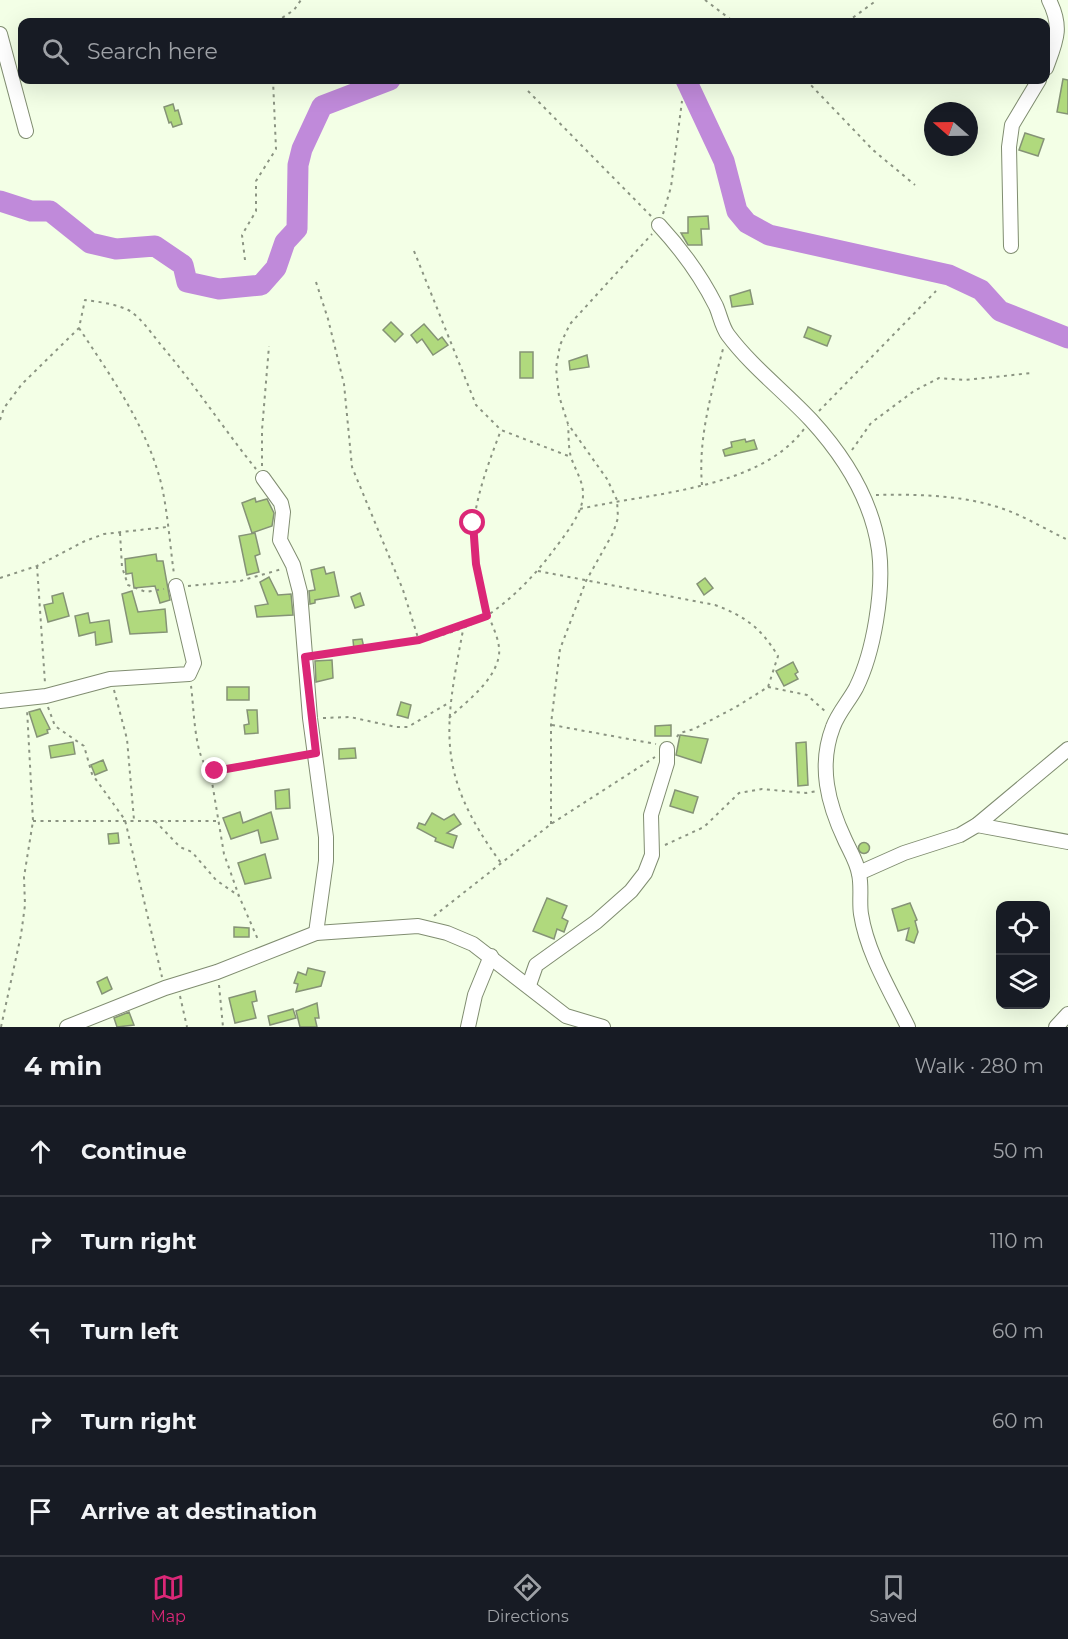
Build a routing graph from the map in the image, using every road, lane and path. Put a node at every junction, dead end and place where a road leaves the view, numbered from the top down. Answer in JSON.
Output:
{"nodes":[{"id":1,"x":301,"y":0,"type":"edge"},
{"id":2,"x":705,"y":0,"type":"edge"},
{"id":3,"x":877,"y":0,"type":"edge"},
{"id":4,"x":1048,"y":0,"type":"edge"},
{"id":5,"x":282,"y":18,"type":"edge"},
{"id":6,"x":729,"y":18,"type":"edge"},
{"id":7,"x":852,"y":18,"type":"edge"},
{"id":8,"x":0,"y":34,"type":"edge"},
{"id":9,"x":1050,"y":56,"type":"edge"},
{"id":10,"x":273,"y":84,"type":"edge"},
{"id":11,"x":810,"y":84,"type":"edge"},
{"id":12,"x":1037,"y":84,"type":"edge"},
{"id":13,"x":528,"y":90,"type":"dead end"},
{"id":14,"x":682,"y":101,"type":"dead end"},
{"id":15,"x":26,"y":131,"type":"dead end"},
{"id":16,"x":915,"y":185,"type":"dead end"},
{"id":17,"x":659,"y":225,"type":"junction"},
{"id":18,"x":1011,"y":246,"type":"dead end"},
{"id":19,"x":414,"y":251,"type":"dead end"},
{"id":20,"x":244,"y":260,"type":"dead end"},
{"id":21,"x":316,"y":282,"type":"dead end"},
{"id":22,"x":936,"y":291,"type":"dead end"},
{"id":23,"x":79,"y":328,"type":"junction"},
{"id":24,"x":727,"y":334,"type":"junction"},
{"id":25,"x":269,"y":346,"type":"dead end"},
{"id":26,"x":1032,"y":373,"type":"dead end"},
{"id":27,"x":0,"y":420,"type":"edge"},
{"id":28,"x":810,"y":420,"type":"junction"},
{"id":29,"x":568,"y":424,"type":"junction"},
{"id":30,"x":501,"y":430,"type":"junction"},
{"id":31,"x":571,"y":457,"type":"junction"},
{"id":32,"x":846,"y":467,"type":"junction"},
{"id":33,"x":263,"y":478,"type":"junction"},
{"id":34,"x":702,"y":485,"type":"junction"},
{"id":35,"x":864,"y":495,"type":"junction"},
{"id":36,"x":617,"y":500,"type":"junction"},
{"id":37,"x":580,"y":509,"type":"junction"},
{"id":38,"x":167,"y":527,"type":"junction"},
{"id":39,"x":120,"y":533,"type":"junction"},
{"id":40,"x":1068,"y":540,"type":"edge"},
{"id":41,"x":293,"y":565,"type":"junction"},
{"id":42,"x":37,"y":566,"type":"junction"},
{"id":43,"x":538,"y":571,"type":"junction"},
{"id":44,"x":0,"y":578,"type":"edge"},
{"id":45,"x":586,"y":581,"type":"junction"},
{"id":46,"x":176,"y":586,"type":"junction"},
{"id":47,"x":487,"y":616,"type":"junction"},
{"id":48,"x":464,"y":626,"type":"junction"},
{"id":49,"x":419,"y":640,"type":"junction"},
{"id":50,"x":305,"y":657,"type":"junction"},
{"id":51,"x":189,"y":674,"type":"junction"},
{"id":52,"x":110,"y":679,"type":"junction"},
{"id":53,"x":768,"y":687,"type":"junction"},
{"id":54,"x":46,"y":696,"type":"junction"},
{"id":55,"x":27,"y":699,"type":"junction"},
{"id":56,"x":0,"y":700,"type":"edge"},
{"id":57,"x":450,"y":702,"type":"junction"},
{"id":58,"x":310,"y":718,"type":"junction"},
{"id":59,"x":449,"y":718,"type":"junction"},
{"id":60,"x":551,"y":724,"type":"junction"},
{"id":61,"x":833,"y":726,"type":"junction"},
{"id":62,"x":667,"y":749,"type":"junction"},
{"id":63,"x":1068,"y":749,"type":"edge"},
{"id":64,"x":316,"y":753,"type":"junction"},
{"id":65,"x":210,"y":770,"type":"junction"},
{"id":66,"x":826,"y":790,"type":"junction"},
{"id":67,"x":125,"y":820,"type":"junction"},
{"id":68,"x":134,"y":820,"type":"junction"},
{"id":69,"x":153,"y":820,"type":"junction"},
{"id":70,"x":33,"y":821,"type":"junction"},
{"id":71,"x":217,"y":821,"type":"junction"},
{"id":72,"x":551,"y":824,"type":"junction"},
{"id":73,"x":977,"y":825,"type":"junction"},
{"id":74,"x":1068,"y":842,"type":"edge"},
{"id":75,"x":652,"y":855,"type":"junction"},
{"id":76,"x":501,"y":863,"type":"junction"},
{"id":77,"x":859,"y":873,"type":"junction"},
{"id":78,"x":239,"y":896,"type":"junction"},
{"id":79,"x":417,"y":926,"type":"junction"},
{"id":80,"x":316,"y":933,"type":"junction"},
{"id":81,"x":265,"y":953,"type":"junction"},
{"id":82,"x":491,"y":956,"type":"junction"},
{"id":83,"x":217,"y":972,"type":"junction"},
{"id":84,"x":529,"y":985,"type":"junction"},
{"id":85,"x":171,"y":986,"type":"junction"},
{"id":86,"x":1068,"y":1014,"type":"edge"},
{"id":87,"x":1,"y":1027,"type":"edge"},
{"id":88,"x":67,"y":1027,"type":"edge"},
{"id":89,"x":187,"y":1027,"type":"edge"},
{"id":90,"x":223,"y":1027,"type":"edge"},
{"id":91,"x":468,"y":1027,"type":"edge"},
{"id":92,"x":603,"y":1027,"type":"edge"},
{"id":93,"x":908,"y":1027,"type":"edge"},
{"id":94,"x":1056,"y":1027,"type":"edge"}],
"edges":[{"from":1,"to":5,"type":"path"},
{"from":2,"to":6,"type":"path"},
{"from":3,"to":7,"type":"path"},
{"from":4,"to":9,"type":"street"},
{"from":8,"to":15,"type":"street"},
{"from":10,"to":20,"type":"path"},
{"from":11,"to":16,"type":"path"},
{"from":12,"to":18,"type":"street"},
{"from":13,"to":17,"type":"path"},
{"from":14,"to":17,"type":"path"},
{"from":17,"to":24,"type":"street"},
{"from":17,"to":29,"type":"path"},
{"from":19,"to":30,"type":"path"},
{"from":21,"to":49,"type":"path"},
{"from":22,"to":28,"type":"path"},
{"from":23,"to":27,"type":"path"},
{"from":23,"to":33,"type":"path"},
{"from":23,"to":38,"type":"path"},
{"from":24,"to":28,"type":"street"},
{"from":24,"to":34,"type":"path"},
{"from":25,"to":33,"type":"path"},
{"from":26,"to":32,"type":"path"},
{"from":28,"to":32,"type":"street"},
{"from":28,"to":34,"type":"path"},
{"from":29,"to":31,"type":"path"},
{"from":29,"to":36,"type":"path"},
{"from":30,"to":31,"type":"path"},
{"from":30,"to":47,"type":"path"},
{"from":31,"to":37,"type":"path"},
{"from":32,"to":35,"type":"street"},
{"from":33,"to":41,"type":"street"},
{"from":34,"to":36,"type":"path"},
{"from":35,"to":40,"type":"path"},
{"from":35,"to":61,"type":"street"},
{"from":36,"to":37,"type":"path"},
{"from":36,"to":45,"type":"path"},
{"from":37,"to":43,"type":"path"},
{"from":38,"to":39,"type":"path"},
{"from":38,"to":46,"type":"path"},
{"from":39,"to":42,"type":"path"},
{"from":39,"to":46,"type":"path"},
{"from":41,"to":46,"type":"path"},
{"from":41,"to":50,"type":"street"},
{"from":42,"to":44,"type":"path"},
{"from":42,"to":54,"type":"path"},
{"from":43,"to":45,"type":"path"},
{"from":43,"to":47,"type":"path"},
{"from":45,"to":53,"type":"path"},
{"from":45,"to":60,"type":"path"},
{"from":46,"to":51,"type":"street"},
{"from":47,"to":48,"type":"path"},
{"from":47,"to":59,"type":"path"},
{"from":48,"to":49,"type":"path"},
{"from":48,"to":57,"type":"path"},
{"from":49,"to":50,"type":"path"},
{"from":50,"to":58,"type":"street"},
{"from":51,"to":52,"type":"street"},
{"from":51,"to":65,"type":"path"},
{"from":52,"to":54,"type":"street"},
{"from":52,"to":68,"type":"path"},
{"from":53,"to":61,"type":"path"},
{"from":53,"to":62,"type":"path"},
{"from":54,"to":55,"type":"street"},
{"from":54,"to":67,"type":"path"},
{"from":55,"to":56,"type":"street"},
{"from":55,"to":70,"type":"path"},
{"from":57,"to":58,"type":"path"},
{"from":57,"to":59,"type":"path"},
{"from":58,"to":64,"type":"street"},
{"from":59,"to":76,"type":"path"},
{"from":60,"to":62,"type":"path"},
{"from":60,"to":72,"type":"path"},
{"from":61,"to":66,"type":"street"},
{"from":62,"to":72,"type":"path"},
{"from":62,"to":75,"type":"street"},
{"from":63,"to":73,"type":"street"},
{"from":64,"to":65,"type":"path"},
{"from":64,"to":80,"type":"street"},
{"from":65,"to":71,"type":"path"},
{"from":66,"to":75,"type":"path"},
{"from":66,"to":77,"type":"street"},
{"from":67,"to":68,"type":"path"},
{"from":67,"to":70,"type":"path"},
{"from":67,"to":85,"type":"path"},
{"from":68,"to":69,"type":"path"},
{"from":69,"to":71,"type":"path"},
{"from":69,"to":78,"type":"path"},
{"from":70,"to":87,"type":"path"},
{"from":71,"to":78,"type":"path"},
{"from":72,"to":76,"type":"path"},
{"from":73,"to":74,"type":"street"},
{"from":73,"to":77,"type":"street"},
{"from":75,"to":84,"type":"street"},
{"from":76,"to":79,"type":"path"},
{"from":77,"to":93,"type":"street"},
{"from":78,"to":81,"type":"path"},
{"from":79,"to":80,"type":"street"},
{"from":79,"to":82,"type":"street"},
{"from":80,"to":81,"type":"street"},
{"from":81,"to":83,"type":"street"},
{"from":82,"to":84,"type":"street"},
{"from":82,"to":91,"type":"street"},
{"from":83,"to":85,"type":"street"},
{"from":83,"to":90,"type":"path"},
{"from":84,"to":92,"type":"street"},
{"from":85,"to":88,"type":"street"},
{"from":85,"to":89,"type":"path"},
{"from":86,"to":94,"type":"street"}]}
